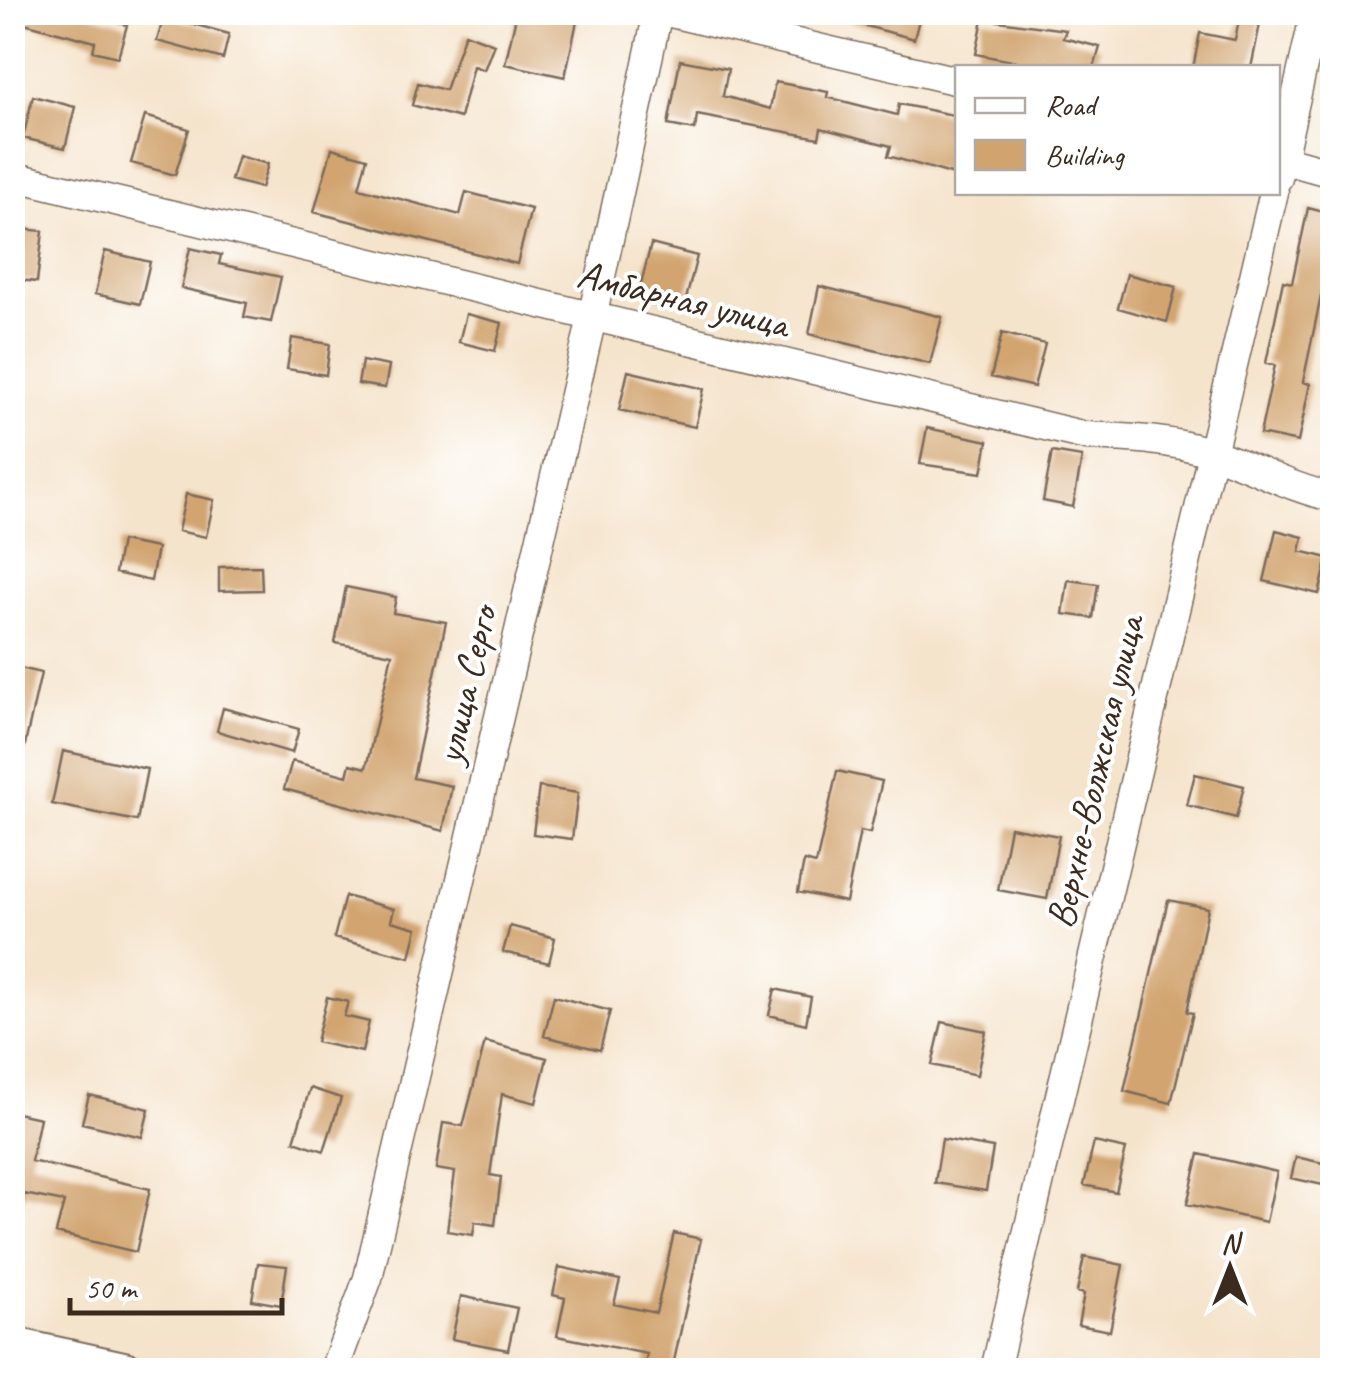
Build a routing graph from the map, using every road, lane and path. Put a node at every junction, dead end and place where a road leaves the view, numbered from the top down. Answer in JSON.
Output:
{"nodes":[{"id":1,"x":662,"y":12,"type":"edge"},
{"id":2,"x":1315,"y":12,"type":"edge"},
{"id":3,"x":955,"y":80,"type":"edge"},
{"id":4,"x":1280,"y":161,"type":"edge"},
{"id":5,"x":1280,"y":165,"type":"edge"},
{"id":6,"x":1332,"y":174,"type":"edge"},
{"id":7,"x":12,"y":176,"type":"edge"},
{"id":8,"x":1273,"y":195,"type":"edge"},
{"id":9,"x":592,"y":318,"type":"junction"},
{"id":10,"x":1212,"y":452,"type":"junction"},
{"id":11,"x":1332,"y":497,"type":"edge"},
{"id":12,"x":12,"y":1344,"type":"edge"},
{"id":13,"x":126,"y":1370,"type":"edge"},
{"id":14,"x":334,"y":1370,"type":"edge"},
{"id":15,"x":995,"y":1370,"type":"edge"}],
"edges":[{"from":1,"to":3,"type":"street"},
{"from":1,"to":9,"type":"street","name":"улица Серго"},
{"from":2,"to":4,"type":"street"},
{"from":5,"to":6,"type":"street"},
{"from":7,"to":9,"type":"street","name":"Амбарная улица"},
{"from":8,"to":10,"type":"street","name":"Верхне-Волжская улица"},
{"from":9,"to":10,"type":"street","name":"Амбарная улица"},
{"from":9,"to":14,"type":"street","name":"улица Серго"},
{"from":10,"to":11,"type":"street","name":"Амбарная улица"},
{"from":10,"to":15,"type":"street","name":"Верхне-Волжская улица"},
{"from":12,"to":13,"type":"street"}]}
